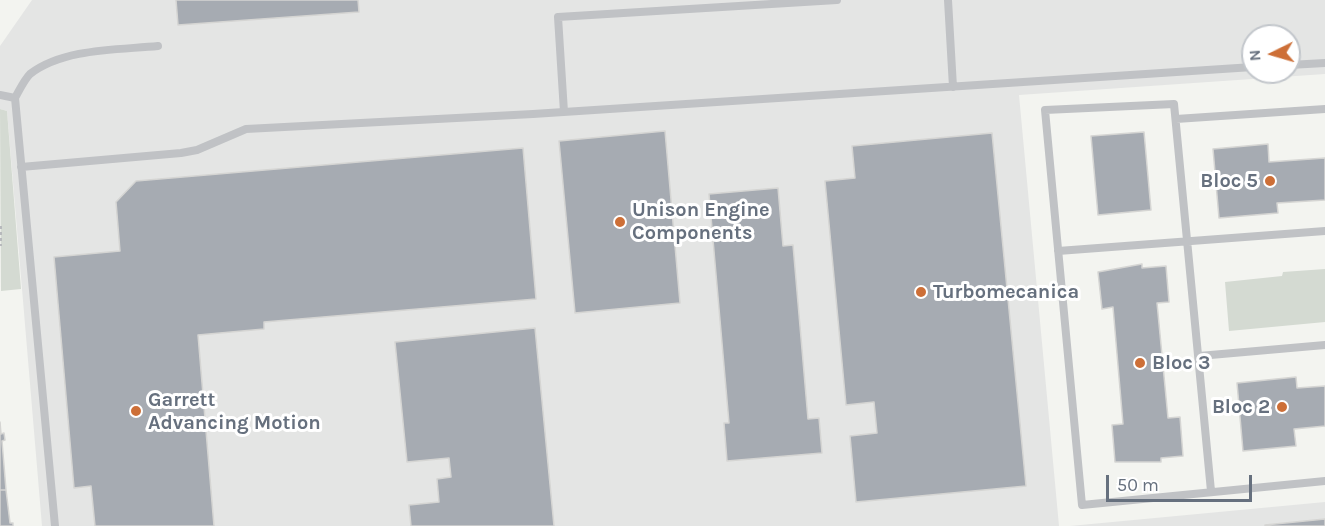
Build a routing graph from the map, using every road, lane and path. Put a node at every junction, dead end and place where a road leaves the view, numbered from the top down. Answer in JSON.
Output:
{"nodes":[{"id":1,"x":837,"y":0,"type":"edge"},
{"id":2,"x":948,"y":0,"type":"edge"},
{"id":3,"x":158,"y":46,"type":"dead end"},
{"id":4,"x":1325,"y":63,"type":"edge"},
{"id":5,"x":1301,"y":64,"type":"edge"},
{"id":6,"x":1241,"y":69,"type":"edge"},
{"id":7,"x":953,"y":87,"type":"junction"},
{"id":8,"x":0,"y":95,"type":"edge"},
{"id":9,"x":15,"y":98,"type":"junction"},
{"id":10,"x":1325,"y":109,"type":"edge"},
{"id":11,"x":564,"y":112,"type":"junction"},
{"id":12,"x":1176,"y":119,"type":"junction"},
{"id":13,"x":21,"y":167,"type":"junction"},
{"id":14,"x":0,"y":226,"type":"edge"},
{"id":15,"x":1325,"y":231,"type":"edge"},
{"id":16,"x":1188,"y":241,"type":"junction"},
{"id":17,"x":0,"y":246,"type":"edge"},
{"id":18,"x":1058,"y":251,"type":"junction"},
{"id":19,"x":1325,"y":345,"type":"edge"},
{"id":20,"x":1199,"y":356,"type":"junction"},
{"id":21,"x":1325,"y":481,"type":"edge"},
{"id":22,"x":1211,"y":491,"type":"junction"},
{"id":23,"x":56,"y":526,"type":"edge"}],
"edges":[{"from":1,"to":11,"type":"lane"},
{"from":2,"to":7,"type":"lane"},
{"from":3,"to":9,"type":"lane"},
{"from":4,"to":5,"type":"lane"},
{"from":6,"to":7,"type":"lane"},
{"from":7,"to":11,"type":"lane"},
{"from":8,"to":9,"type":"lane"},
{"from":9,"to":13,"type":"lane"},
{"from":10,"to":12,"type":"lane"},
{"from":11,"to":13,"type":"lane"},
{"from":12,"to":16,"type":"lane"},
{"from":12,"to":18,"type":"lane"},
{"from":13,"to":23,"type":"lane"},
{"from":14,"to":17,"type":"path"},
{"from":15,"to":16,"type":"lane"},
{"from":16,"to":18,"type":"lane"},
{"from":16,"to":20,"type":"lane"},
{"from":18,"to":22,"type":"lane"},
{"from":19,"to":20,"type":"lane"},
{"from":20,"to":22,"type":"lane"},
{"from":21,"to":22,"type":"lane"}]}
